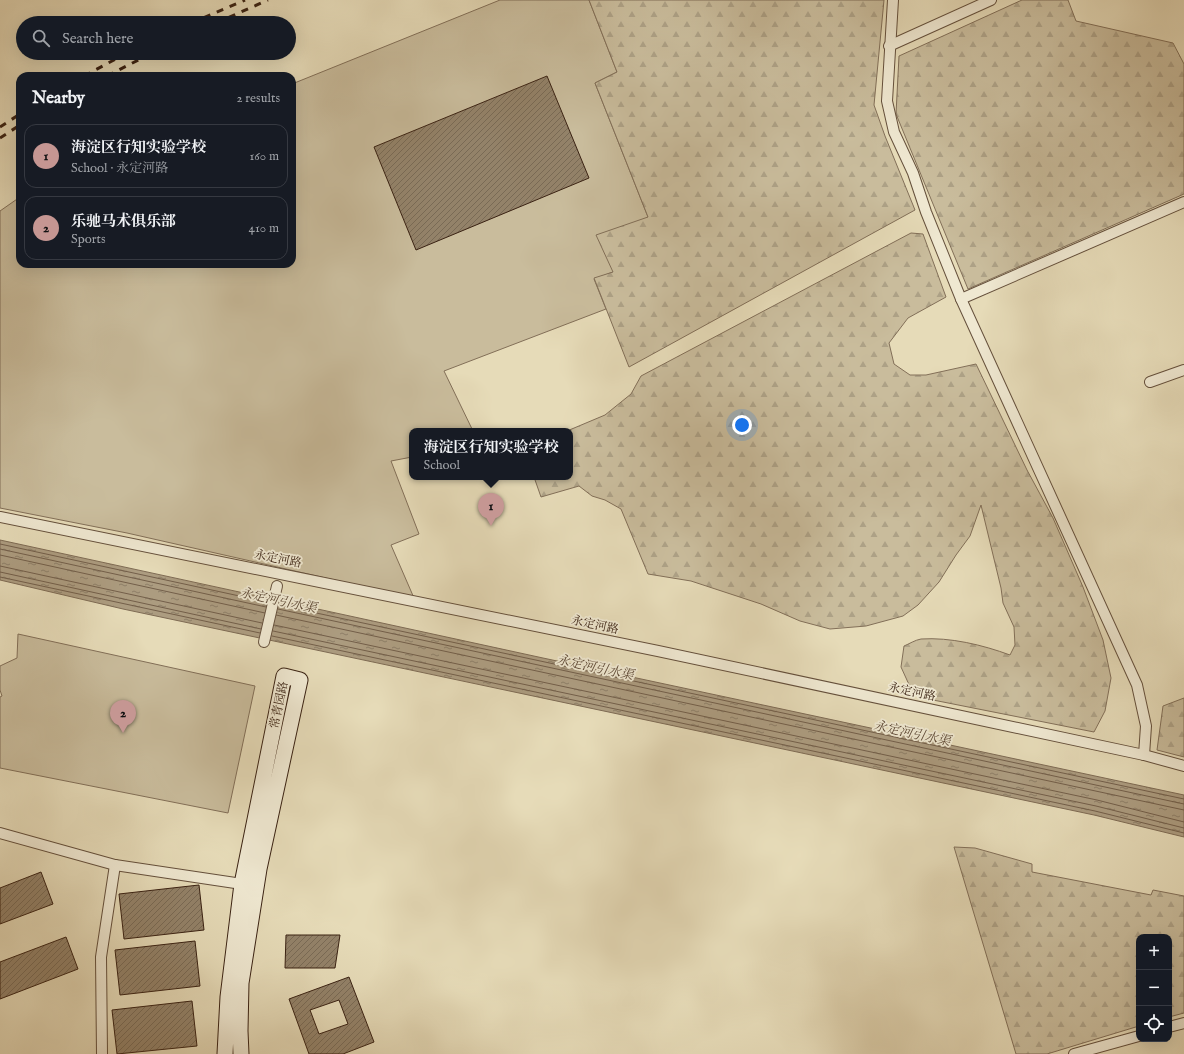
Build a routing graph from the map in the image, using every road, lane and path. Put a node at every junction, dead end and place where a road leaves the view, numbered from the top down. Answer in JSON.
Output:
{"nodes":[{"id":1,"x":893,"y":0,"type":"edge"},
{"id":2,"x":991,"y":0,"type":"edge"},
{"id":3,"x":889,"y":46,"type":"junction"},
{"id":4,"x":1184,"y":202,"type":"edge"},
{"id":5,"x":961,"y":299,"type":"junction"},
{"id":6,"x":1184,"y":370,"type":"edge"},
{"id":7,"x":1150,"y":382,"type":"dead end"},
{"id":8,"x":0,"y":517,"type":"edge"},
{"id":9,"x":277,"y":586,"type":"dead end"},
{"id":10,"x":264,"y":642,"type":"dead end"},
{"id":11,"x":1144,"y":756,"type":"junction"},
{"id":12,"x":1184,"y":766,"type":"edge"},
{"id":13,"x":0,"y":833,"type":"edge"},
{"id":14,"x":115,"y":865,"type":"junction"},
{"id":15,"x":242,"y":884,"type":"junction"},
{"id":16,"x":1184,"y":1023,"type":"edge"},
{"id":17,"x":1172,"y":1026,"type":"edge"},
{"id":18,"x":1136,"y":1037,"type":"edge"},
{"id":19,"x":102,"y":1054,"type":"edge"},
{"id":20,"x":226,"y":1054,"type":"edge"},
{"id":21,"x":240,"y":1054,"type":"edge"},
{"id":22,"x":1074,"y":1054,"type":"edge"}],
"edges":[{"from":1,"to":3,"type":"street"},
{"from":2,"to":3,"type":"street"},
{"from":3,"to":5,"type":"street"},
{"from":4,"to":5,"type":"street"},
{"from":5,"to":11,"type":"street"},
{"from":6,"to":7,"type":"street"},
{"from":8,"to":11,"type":"street","name":"永定河路"},
{"from":9,"to":10,"type":"street"},
{"from":11,"to":12,"type":"street","name":"永定河路"},
{"from":13,"to":14,"type":"street"},
{"from":14,"to":15,"type":"street"},
{"from":14,"to":19,"type":"street"},
{"from":15,"to":20,"type":"street","name":"常青园路"},
{"from":15,"to":21,"type":"street","name":"常青园路"},
{"from":16,"to":17,"type":"street"},
{"from":18,"to":22,"type":"street"}]}
